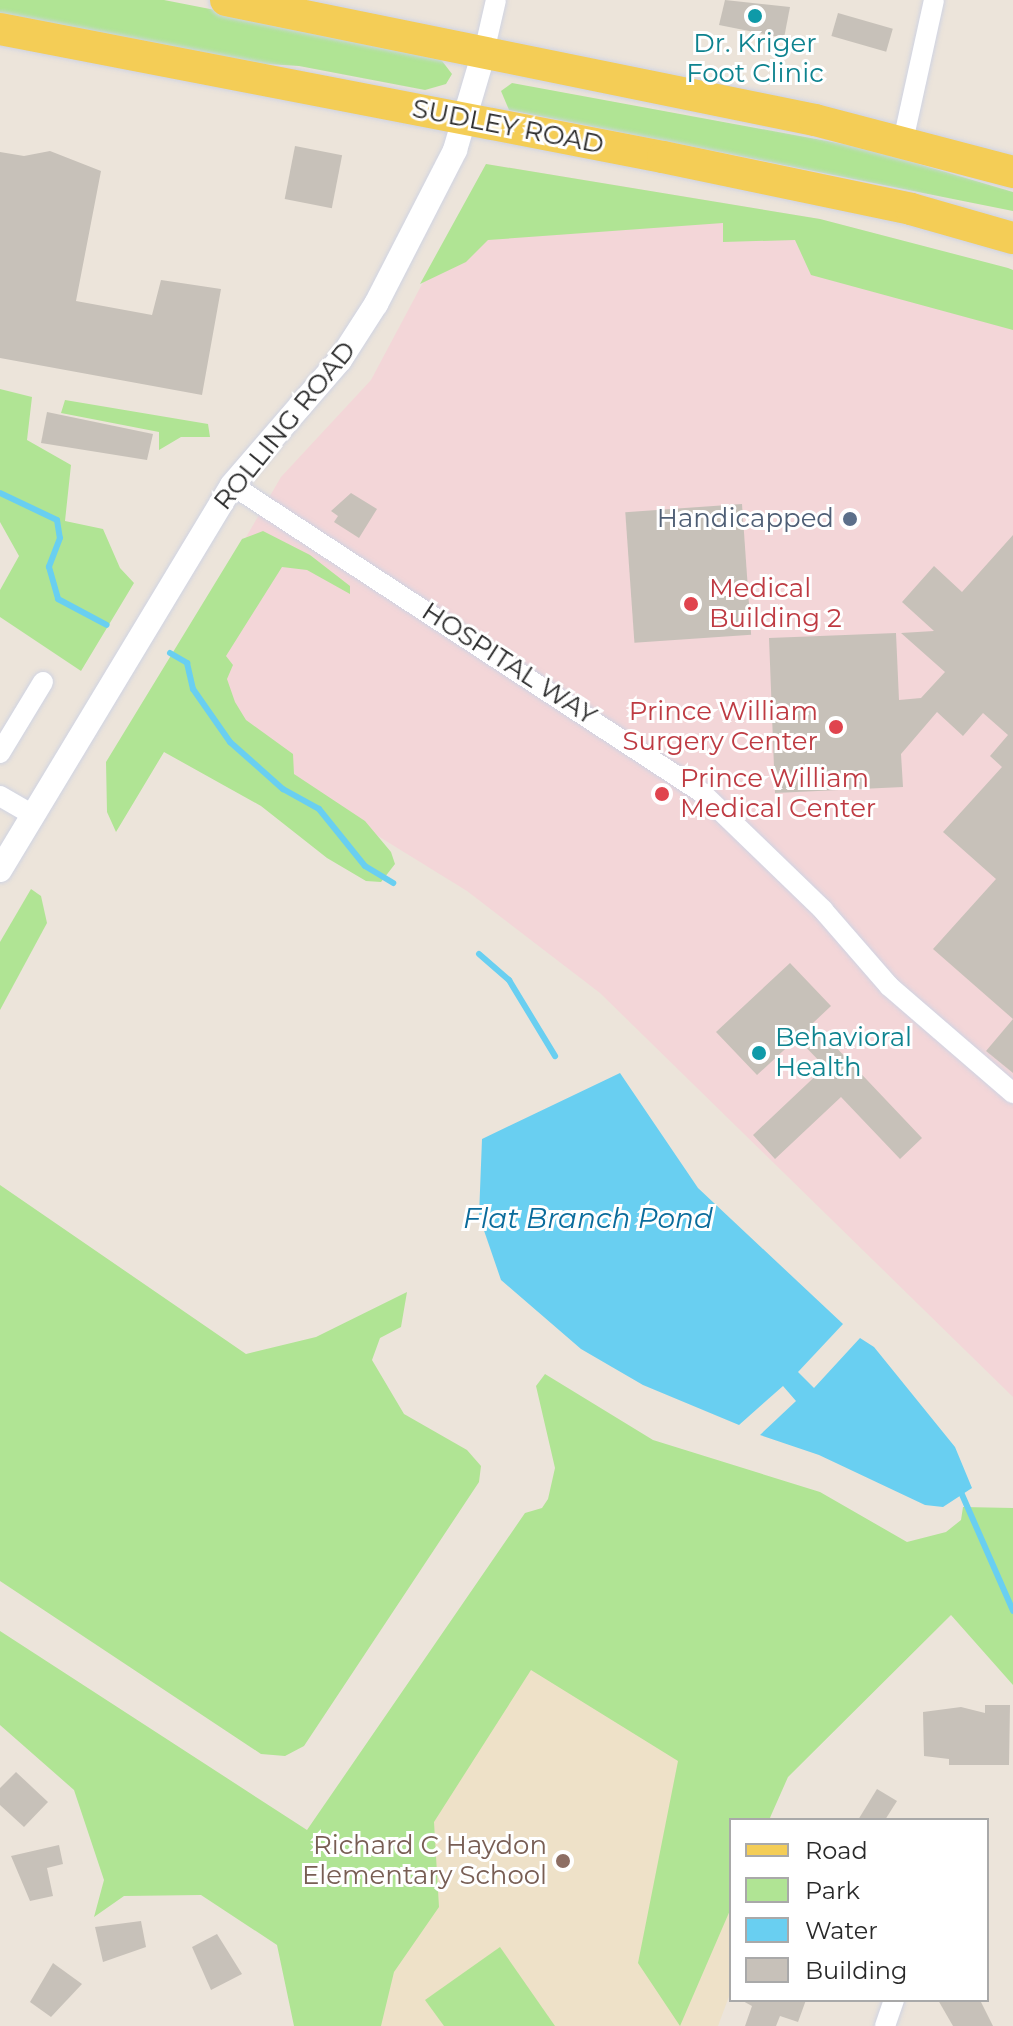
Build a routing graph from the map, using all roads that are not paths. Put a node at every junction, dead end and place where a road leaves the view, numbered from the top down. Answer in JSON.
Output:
{"nodes":[{"id":1,"x":226,"y":0,"type":"edge"},
{"id":2,"x":496,"y":0,"type":"edge"},
{"id":3,"x":934,"y":0,"type":"edge"},
{"id":4,"x":0,"y":29,"type":"edge"},
{"id":5,"x":484,"y":52,"type":"junction"},
{"id":6,"x":465,"y":119,"type":"junction"},
{"id":7,"x":903,"y":141,"type":"junction"},
{"id":8,"x":1013,"y":172,"type":"edge"},
{"id":9,"x":1013,"y":238,"type":"edge"},
{"id":10,"x":232,"y":485,"type":"junction"},
{"id":11,"x":43,"y":682,"type":"dead end"},
{"id":12,"x":0,"y":753,"type":"edge"},
{"id":13,"x":0,"y":796,"type":"edge"},
{"id":14,"x":33,"y":815,"type":"junction"},
{"id":15,"x":0,"y":870,"type":"edge"},
{"id":16,"x":1013,"y":1093,"type":"edge"},
{"id":17,"x":893,"y":2002,"type":"edge"},
{"id":18,"x":885,"y":2026,"type":"edge"}],
"edges":[{"from":1,"to":5,"type":"main road"},
{"from":2,"to":5,"type":"street","name":"ROLLING ROAD"},
{"from":3,"to":7,"type":"street"},
{"from":4,"to":6,"type":"main road","name":"SUDLEY ROAD"},
{"from":5,"to":6,"type":"street","name":"ROLLING ROAD"},
{"from":5,"to":7,"type":"main road"},
{"from":6,"to":9,"type":"main road","name":"SUDLEY ROAD"},
{"from":6,"to":10,"type":"street","name":"ROLLING ROAD"},
{"from":7,"to":8,"type":"main road"},
{"from":10,"to":14,"type":"street","name":"ROLLING ROAD"},
{"from":10,"to":16,"type":"street","name":"HOSPITAL WAY"},
{"from":11,"to":12,"type":"street"},
{"from":13,"to":14,"type":"street"},
{"from":14,"to":15,"type":"street","name":"ROLLING ROAD"},
{"from":17,"to":18,"type":"street"}]}
